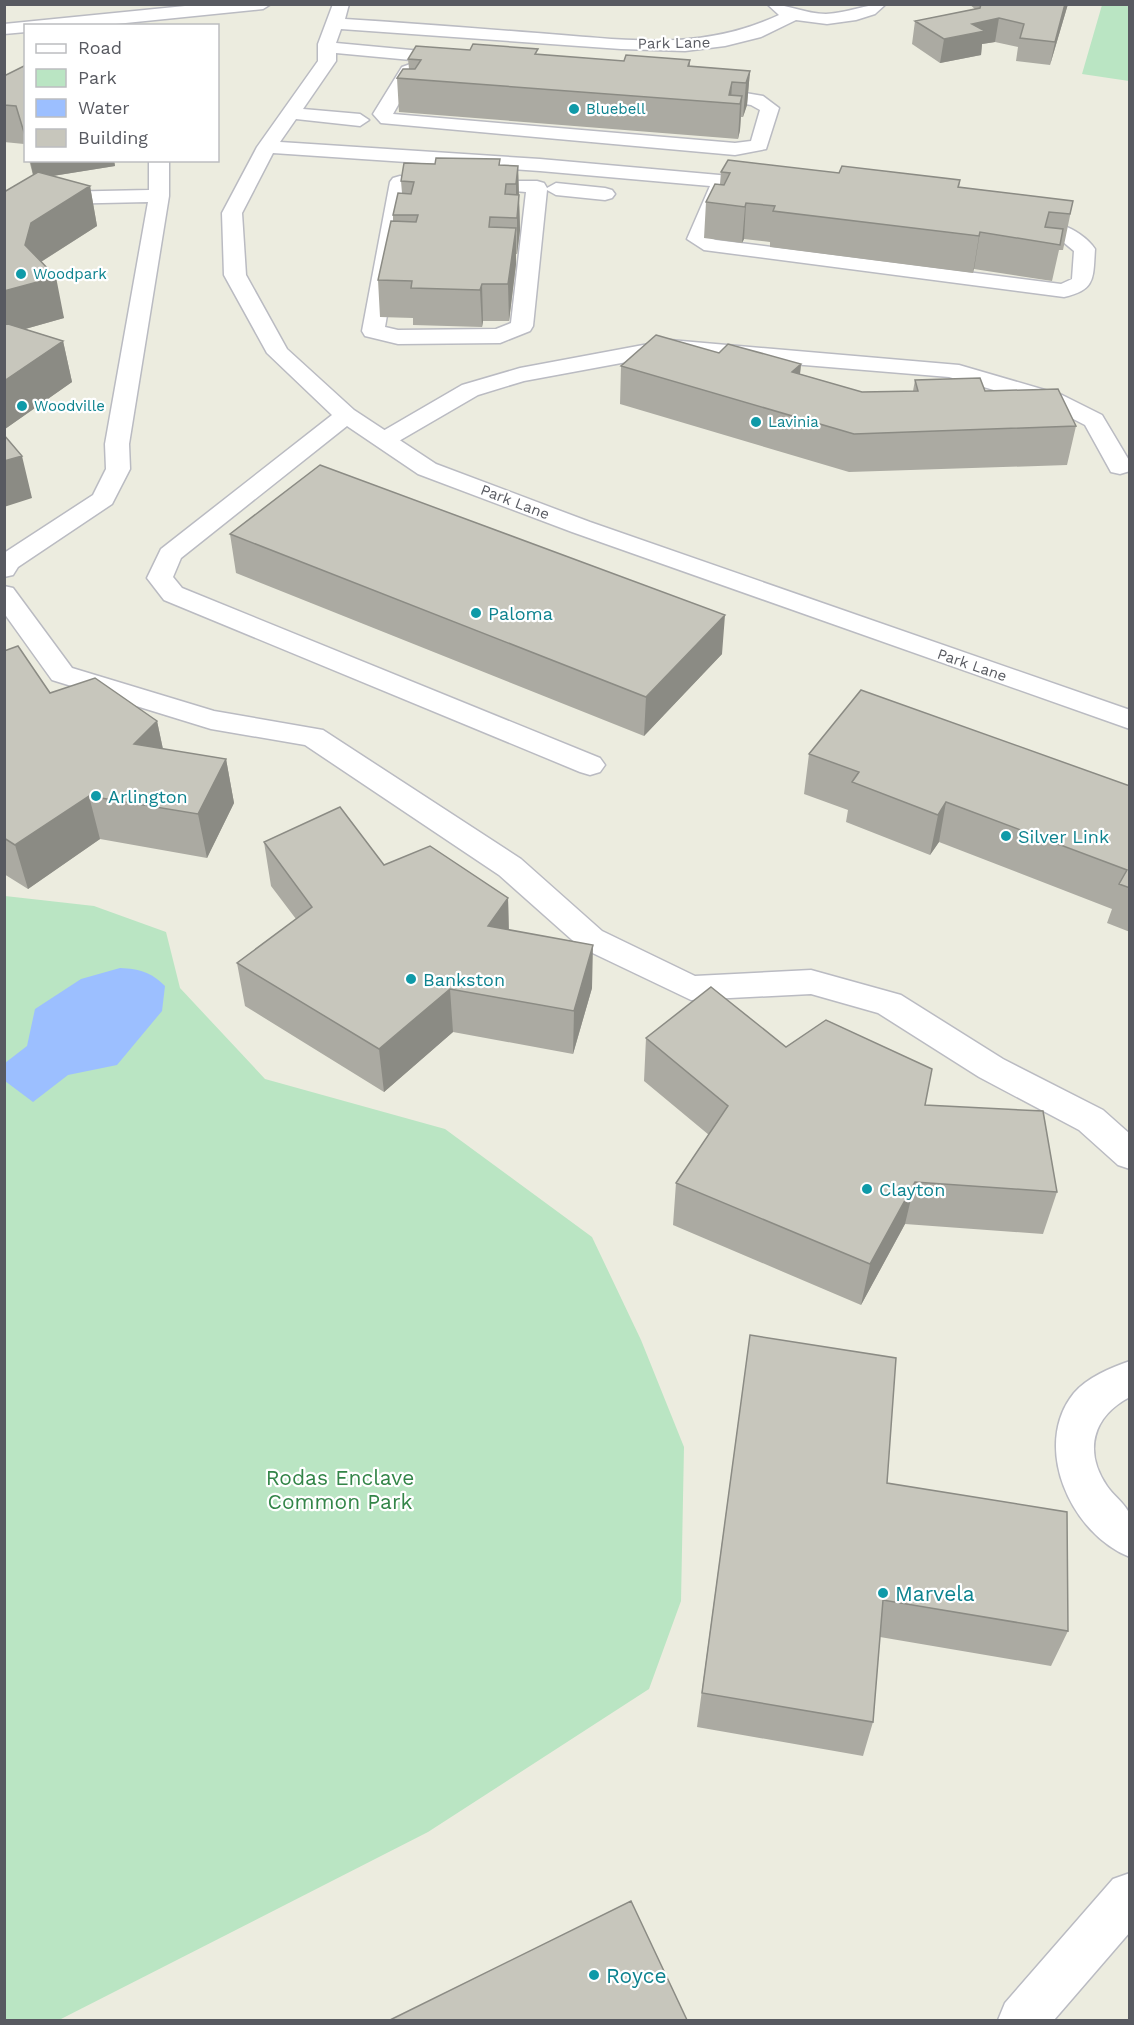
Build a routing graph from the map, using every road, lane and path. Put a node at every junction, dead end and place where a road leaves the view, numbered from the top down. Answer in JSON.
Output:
{"nodes":[{"id":1,"x":263,"y":4,"type":"edge"},
{"id":2,"x":775,"y":4,"type":"edge"},
{"id":3,"x":878,"y":4,"type":"edge"},
{"id":4,"x":339,"y":5,"type":"edge"},
{"id":5,"x":372,"y":14,"type":"junction"},
{"id":6,"x":795,"y":15,"type":"junction"},
{"id":7,"x":333,"y":23,"type":"junction"},
{"id":8,"x":58,"y":24,"type":"edge"},
{"id":9,"x":24,"y":27,"type":"edge"},
{"id":10,"x":4,"y":29,"type":"edge"},
{"id":11,"x":334,"y":52,"type":"junction"},
{"id":12,"x":688,"y":89,"type":"edge"},
{"id":13,"x":289,"y":113,"type":"junction"},
{"id":14,"x":360,"y":120,"type":"dead end"},
{"id":15,"x":267,"y":147,"type":"junction"},
{"id":16,"x":411,"y":156,"type":"junction"},
{"id":17,"x":159,"y":162,"type":"edge"},
{"id":18,"x":540,"y":165,"type":"junction"},
{"id":19,"x":722,"y":181,"type":"junction"},
{"id":20,"x":400,"y":182,"type":"junction"},
{"id":21,"x":423,"y":183,"type":"edge"},
{"id":22,"x":469,"y":184,"type":"edge"},
{"id":23,"x":537,"y":187,"type":"junction"},
{"id":24,"x":790,"y":188,"type":"edge"},
{"id":25,"x":605,"y":194,"type":"dead end"},
{"id":26,"x":159,"y":196,"type":"junction"},
{"id":27,"x":56,"y":198,"type":"edge"},
{"id":28,"x":1006,"y":222,"type":"edge"},
{"id":29,"x":346,"y":415,"type":"junction"},
{"id":30,"x":384,"y":440,"type":"junction"},
{"id":31,"x":1120,"y":467,"type":"dead end"},
{"id":32,"x":4,"y":569,"type":"edge"},
{"id":33,"x":4,"y":594,"type":"edge"},
{"id":34,"x":1130,"y":720,"type":"edge"},
{"id":35,"x":590,"y":765,"type":"dead end"},
{"id":36,"x":1130,"y":1155,"type":"edge"},
{"id":37,"x":1130,"y":1378,"type":"edge"},
{"id":38,"x":1130,"y":1538,"type":"edge"},
{"id":39,"x":1130,"y":1896,"type":"edge"},
{"id":40,"x":1022,"y":2020,"type":"edge"}],
"edges":[{"from":1,"to":8,"type":"street"},
{"from":2,"to":6,"type":"street"},
{"from":3,"to":6,"type":"street"},
{"from":4,"to":5,"type":"street"},
{"from":4,"to":7,"type":"street","name":"Park Lane"},
{"from":5,"to":6,"type":"street","name":"Park Lane"},
{"from":5,"to":7,"type":"street","name":"Park Lane"},
{"from":5,"to":11,"type":"street"},
{"from":7,"to":11,"type":"street","name":"Park Lane"},
{"from":9,"to":10,"type":"street"},
{"from":11,"to":12,"type":"street"},
{"from":11,"to":13,"type":"street","name":"Park Lane"},
{"from":13,"to":14,"type":"street"},
{"from":13,"to":15,"type":"street","name":"Park Lane"},
{"from":15,"to":16,"type":"street"},
{"from":15,"to":29,"type":"street","name":"Park Lane"},
{"from":16,"to":18,"type":"street"},
{"from":16,"to":20,"type":"street"},
{"from":17,"to":26,"type":"street"},
{"from":18,"to":19,"type":"street"},
{"from":18,"to":23,"type":"street"},
{"from":19,"to":24,"type":"street"},
{"from":19,"to":28,"type":"street"},
{"from":20,"to":21,"type":"street"},
{"from":20,"to":23,"type":"street"},
{"from":22,"to":23,"type":"street"},
{"from":23,"to":25,"type":"street"},
{"from":26,"to":27,"type":"street"},
{"from":26,"to":32,"type":"street"},
{"from":29,"to":30,"type":"street","name":"Park Lane"},
{"from":29,"to":35,"type":"street"},
{"from":30,"to":31,"type":"street"},
{"from":30,"to":34,"type":"street","name":"Park Lane"},
{"from":33,"to":36,"type":"street"},
{"from":37,"to":38,"type":"street"},
{"from":39,"to":40,"type":"street"}]}
